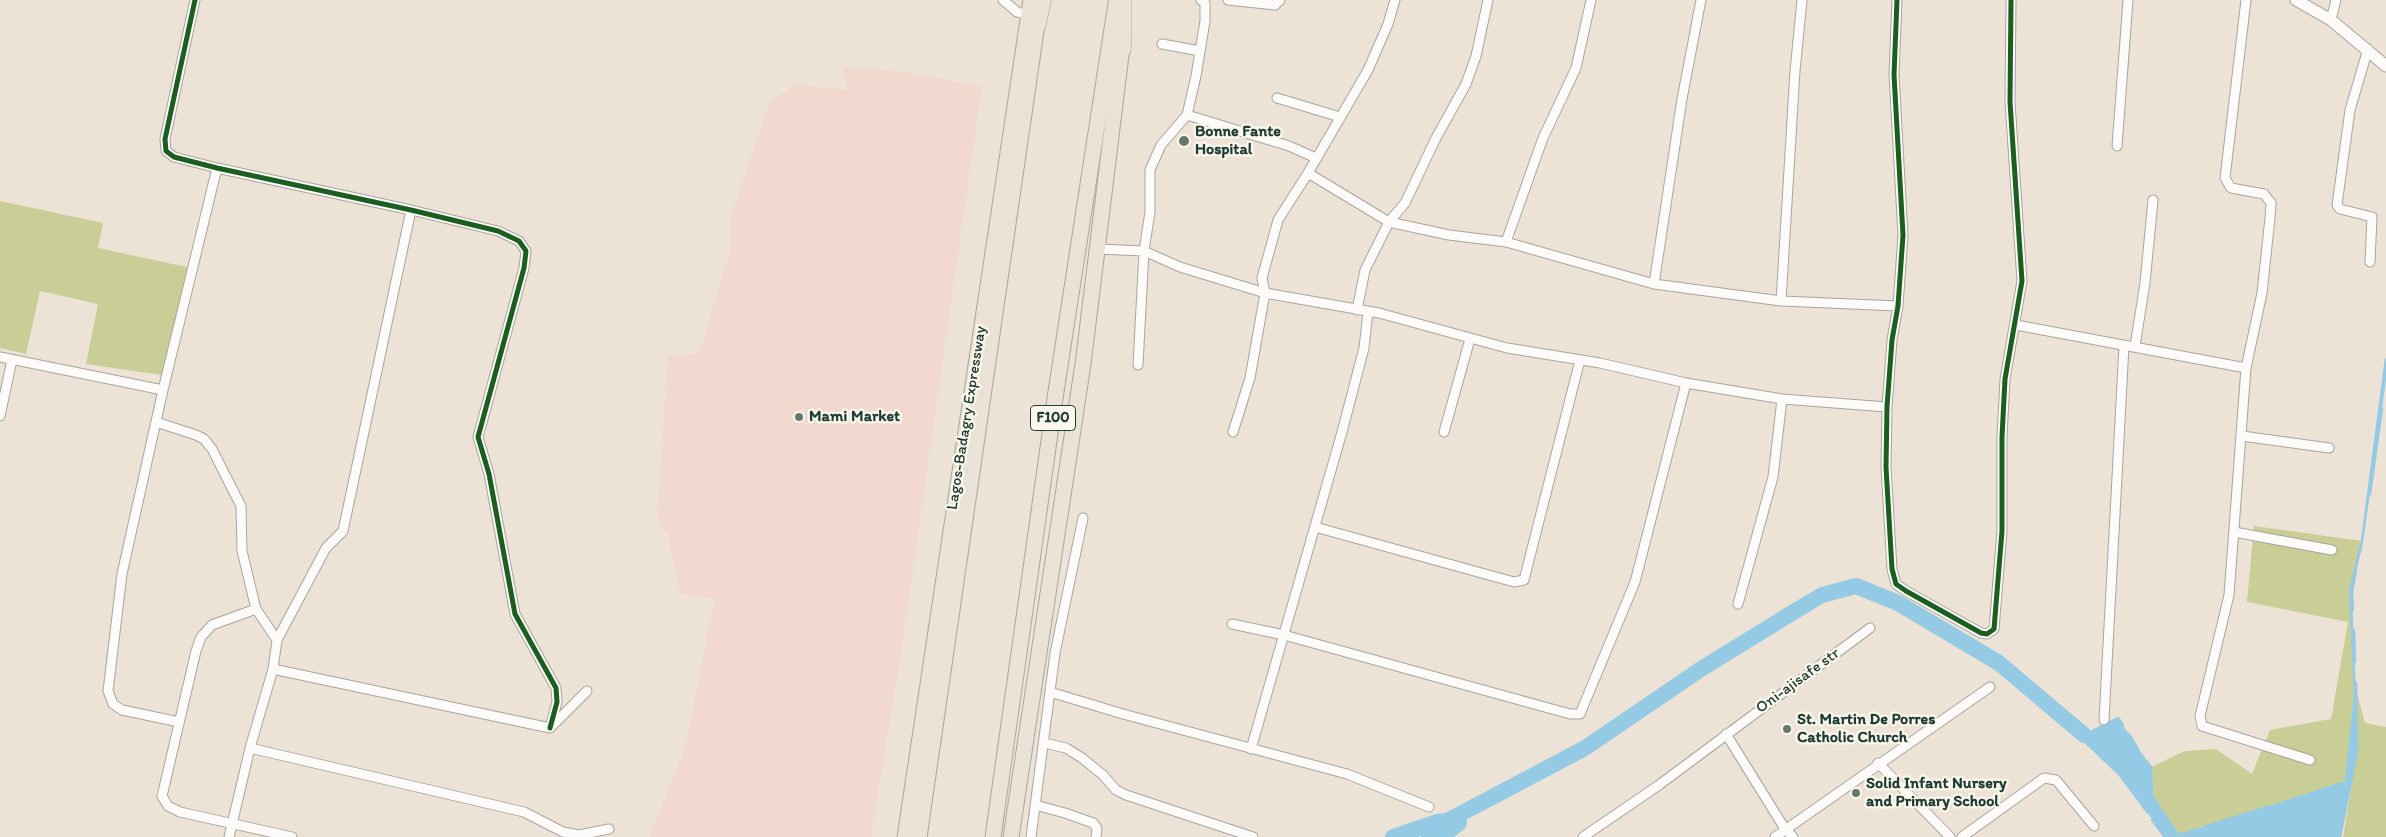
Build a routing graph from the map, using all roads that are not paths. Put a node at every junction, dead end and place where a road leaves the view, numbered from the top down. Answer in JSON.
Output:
{"nodes":[{"id":1,"x":195,"y":0,"type":"edge"},
{"id":2,"x":1002,"y":0,"type":"edge"},
{"id":3,"x":1042,"y":0,"type":"edge"},
{"id":4,"x":1117,"y":0,"type":"edge"},
{"id":5,"x":1122,"y":0,"type":"edge"},
{"id":6,"x":1129,"y":0,"type":"edge"},
{"id":7,"x":1228,"y":0,"type":"edge"},
{"id":8,"x":1280,"y":0,"type":"edge"},
{"id":9,"x":1394,"y":0,"type":"edge"},
{"id":10,"x":1488,"y":0,"type":"edge"},
{"id":11,"x":1592,"y":0,"type":"edge"},
{"id":12,"x":1701,"y":0,"type":"edge"},
{"id":13,"x":1802,"y":0,"type":"edge"},
{"id":14,"x":1897,"y":0,"type":"edge"},
{"id":15,"x":2010,"y":0,"type":"edge"},
{"id":16,"x":2128,"y":0,"type":"edge"},
{"id":17,"x":2246,"y":0,"type":"edge"},
{"id":18,"x":2296,"y":0,"type":"edge"},
{"id":19,"x":2336,"y":0,"type":"edge"},
{"id":20,"x":1206,"y":1,"type":"edge"},
{"id":21,"x":1032,"y":13,"type":"edge"},
{"id":22,"x":2331,"y":20,"type":"junction"},
{"id":23,"x":1162,"y":44,"type":"dead end"},
{"id":24,"x":1122,"y":49,"type":"junction"},
{"id":25,"x":2368,"y":49,"type":"junction"},
{"id":26,"x":1200,"y":51,"type":"junction"},
{"id":27,"x":2386,"y":66,"type":"edge"},
{"id":28,"x":1277,"y":98,"type":"dead end"},
{"id":29,"x":1186,"y":116,"type":"junction"},
{"id":30,"x":1340,"y":117,"type":"junction"},
{"id":31,"x":2118,"y":146,"type":"dead end"},
{"id":32,"x":1316,"y":158,"type":"junction"},
{"id":33,"x":217,"y":168,"type":"junction"},
{"id":34,"x":1308,"y":173,"type":"junction"},
{"id":35,"x":2153,"y":200,"type":"dead end"},
{"id":36,"x":411,"y":210,"type":"junction"},
{"id":37,"x":1389,"y":222,"type":"junction"},
{"id":38,"x":1506,"y":242,"type":"junction"},
{"id":39,"x":1097,"y":249,"type":"junction"},
{"id":40,"x":1144,"y":251,"type":"junction"},
{"id":41,"x":2370,"y":262,"type":"dead end"},
{"id":42,"x":1654,"y":284,"type":"junction"},
{"id":43,"x":1265,"y":293,"type":"junction"},
{"id":44,"x":1781,"y":301,"type":"junction"},
{"id":45,"x":1898,"y":306,"type":"junction"},
{"id":46,"x":1357,"y":310,"type":"junction"},
{"id":47,"x":1368,"y":312,"type":"junction"},
{"id":48,"x":2016,"y":325,"type":"junction"},
{"id":49,"x":1470,"y":339,"type":"junction"},
{"id":50,"x":2124,"y":346,"type":"junction"},
{"id":51,"x":2135,"y":346,"type":"junction"},
{"id":52,"x":0,"y":357,"type":"edge"},
{"id":53,"x":12,"y":360,"type":"junction"},
{"id":54,"x":1580,"y":360,"type":"junction"},
{"id":55,"x":1138,"y":366,"type":"dead end"},
{"id":56,"x":2246,"y":368,"type":"junction"},
{"id":57,"x":1686,"y":383,"type":"junction"},
{"id":58,"x":163,"y":390,"type":"junction"},
{"id":59,"x":1782,"y":399,"type":"junction"},
{"id":60,"x":1887,"y":407,"type":"junction"},
{"id":61,"x":0,"y":416,"type":"edge"},
{"id":62,"x":156,"y":422,"type":"junction"},
{"id":63,"x":1233,"y":432,"type":"dead end"},
{"id":64,"x":1444,"y":432,"type":"dead end"},
{"id":65,"x":2242,"y":436,"type":"junction"},
{"id":66,"x":2329,"y":448,"type":"dead end"},
{"id":67,"x":1084,"y":518,"type":"dead end"},
{"id":68,"x":1315,"y":526,"type":"junction"},
{"id":69,"x":2234,"y":532,"type":"junction"},
{"id":70,"x":2332,"y":550,"type":"dead end"},
{"id":71,"x":1738,"y":604,"type":"dead end"},
{"id":72,"x":256,"y":609,"type":"junction"},
{"id":73,"x":1232,"y":624,"type":"dead end"},
{"id":74,"x":1870,"y":628,"type":"dead end"},
{"id":75,"x":1284,"y":635,"type":"junction"},
{"id":76,"x":277,"y":640,"type":"junction"},
{"id":77,"x":273,"y":669,"type":"junction"},
{"id":78,"x":1990,"y":686,"type":"dead end"},
{"id":79,"x":587,"y":691,"type":"dead end"},
{"id":80,"x":1050,"y":692,"type":"junction"},
{"id":81,"x":2104,"y":720,"type":"dead end"},
{"id":82,"x":179,"y":722,"type":"junction"},
{"id":83,"x":550,"y":728,"type":"junction"},
{"id":84,"x":1726,"y":734,"type":"junction"},
{"id":85,"x":1044,"y":743,"type":"junction"},
{"id":86,"x":250,"y":748,"type":"junction"},
{"id":87,"x":1251,"y":748,"type":"junction"},
{"id":88,"x":2310,"y":760,"type":"dead end"},
{"id":89,"x":1878,"y":763,"type":"junction"},
{"id":90,"x":1035,"y":805,"type":"junction"},
{"id":91,"x":1429,"y":807,"type":"dead end"},
{"id":92,"x":233,"y":822,"type":"junction"},
{"id":93,"x":2094,"y":826,"type":"dead end"},
{"id":94,"x":609,"y":829,"type":"dead end"},
{"id":95,"x":1785,"y":829,"type":"junction"},
{"id":96,"x":230,"y":837,"type":"edge"},
{"id":97,"x":292,"y":837,"type":"edge"},
{"id":98,"x":905,"y":837,"type":"edge"},
{"id":99,"x":918,"y":837,"type":"edge"},
{"id":100,"x":993,"y":837,"type":"edge"},
{"id":101,"x":1011,"y":837,"type":"edge"},
{"id":102,"x":1031,"y":837,"type":"edge"},
{"id":103,"x":1096,"y":837,"type":"edge"},
{"id":104,"x":1253,"y":837,"type":"edge"},
{"id":105,"x":1584,"y":837,"type":"edge"},
{"id":106,"x":1775,"y":837,"type":"edge"},
{"id":107,"x":1793,"y":837,"type":"edge"},
{"id":108,"x":1950,"y":837,"type":"edge"},
{"id":109,"x":1962,"y":837,"type":"edge"}],
"edges":[{"from":1,"to":33,"type":"street"},
{"from":2,"to":21,"type":"street"},
{"from":3,"to":21,"type":"highway","name":"Lagos-Badagry Expressway"},
{"from":4,"to":100,"type":"main road","number":"F100"},
{"from":5,"to":24,"type":"highway"},
{"from":6,"to":24,"type":"main road"},
{"from":7,"to":8,"type":"street"},
{"from":9,"to":30,"type":"street"},
{"from":10,"to":37,"type":"street"},
{"from":11,"to":38,"type":"street"},
{"from":12,"to":42,"type":"street"},
{"from":13,"to":44,"type":"street"},
{"from":14,"to":45,"type":"street"},
{"from":15,"to":48,"type":"street"},
{"from":16,"to":31,"type":"street"},
{"from":17,"to":56,"type":"street"},
{"from":18,"to":22,"type":"street"},
{"from":19,"to":22,"type":"street"},
{"from":20,"to":26,"type":"street"},
{"from":21,"to":98,"type":"main road","name":"Lagos-Badagry Expressway"},
{"from":21,"to":99,"type":"main road","name":"Lagos-Badagry Expressway"},
{"from":22,"to":25,"type":"street"},
{"from":23,"to":26,"type":"street"},
{"from":24,"to":39,"type":"main road"},
{"from":25,"to":27,"type":"street"},
{"from":25,"to":41,"type":"street"},
{"from":26,"to":29,"type":"street"},
{"from":28,"to":30,"type":"street"},
{"from":29,"to":32,"type":"street"},
{"from":29,"to":40,"type":"street"},
{"from":30,"to":32,"type":"street"},
{"from":32,"to":34,"type":"street"},
{"from":33,"to":36,"type":"street"},
{"from":33,"to":58,"type":"street"},
{"from":34,"to":37,"type":"street"},
{"from":34,"to":43,"type":"street"},
{"from":35,"to":51,"type":"street"},
{"from":36,"to":76,"type":"street"},
{"from":36,"to":83,"type":"street"},
{"from":37,"to":38,"type":"street"},
{"from":37,"to":46,"type":"street"},
{"from":38,"to":42,"type":"street"},
{"from":39,"to":40,"type":"street"},
{"from":39,"to":101,"type":"main road"},
{"from":40,"to":43,"type":"street"},
{"from":40,"to":55,"type":"street"},
{"from":42,"to":44,"type":"street"},
{"from":43,"to":46,"type":"street"},
{"from":43,"to":63,"type":"street"},
{"from":44,"to":45,"type":"street"},
{"from":45,"to":60,"type":"street"},
{"from":46,"to":47,"type":"street"},
{"from":47,"to":49,"type":"street"},
{"from":47,"to":68,"type":"street"},
{"from":48,"to":50,"type":"street"},
{"from":48,"to":60,"type":"street"},
{"from":49,"to":54,"type":"street"},
{"from":49,"to":64,"type":"street"},
{"from":50,"to":51,"type":"street"},
{"from":50,"to":81,"type":"street"},
{"from":51,"to":56,"type":"street"},
{"from":52,"to":53,"type":"street"},
{"from":53,"to":58,"type":"street"},
{"from":53,"to":61,"type":"street"},
{"from":54,"to":57,"type":"street"},
{"from":54,"to":68,"type":"street"},
{"from":56,"to":65,"type":"street"},
{"from":57,"to":59,"type":"street"},
{"from":57,"to":75,"type":"street"},
{"from":58,"to":62,"type":"street"},
{"from":59,"to":60,"type":"street"},
{"from":59,"to":71,"type":"street"},
{"from":62,"to":72,"type":"street"},
{"from":62,"to":82,"type":"street"},
{"from":65,"to":66,"type":"street"},
{"from":65,"to":69,"type":"street"},
{"from":67,"to":80,"type":"street"},
{"from":68,"to":75,"type":"street"},
{"from":69,"to":70,"type":"street"},
{"from":69,"to":88,"type":"street"},
{"from":72,"to":76,"type":"street"},
{"from":72,"to":82,"type":"street"},
{"from":73,"to":75,"type":"street"},
{"from":74,"to":84,"type":"street","name":"Oni-ajisafe str"},
{"from":75,"to":87,"type":"street"},
{"from":76,"to":77,"type":"street"},
{"from":77,"to":83,"type":"street"},
{"from":77,"to":86,"type":"street"},
{"from":78,"to":89,"type":"street"},
{"from":79,"to":83,"type":"street"},
{"from":80,"to":85,"type":"street"},
{"from":80,"to":87,"type":"street"},
{"from":82,"to":92,"type":"street"},
{"from":84,"to":95,"type":"street"},
{"from":84,"to":105,"type":"street","name":"Oni-ajisafe str"},
{"from":85,"to":90,"type":"street"},
{"from":85,"to":104,"type":"street"},
{"from":86,"to":92,"type":"street"},
{"from":86,"to":94,"type":"street"},
{"from":87,"to":91,"type":"street"},
{"from":89,"to":95,"type":"street"},
{"from":89,"to":108,"type":"street"},
{"from":90,"to":102,"type":"street"},
{"from":90,"to":103,"type":"street"},
{"from":92,"to":96,"type":"street"},
{"from":92,"to":97,"type":"street"},
{"from":93,"to":109,"type":"street"},
{"from":95,"to":106,"type":"street"},
{"from":95,"to":107,"type":"street"}]}
